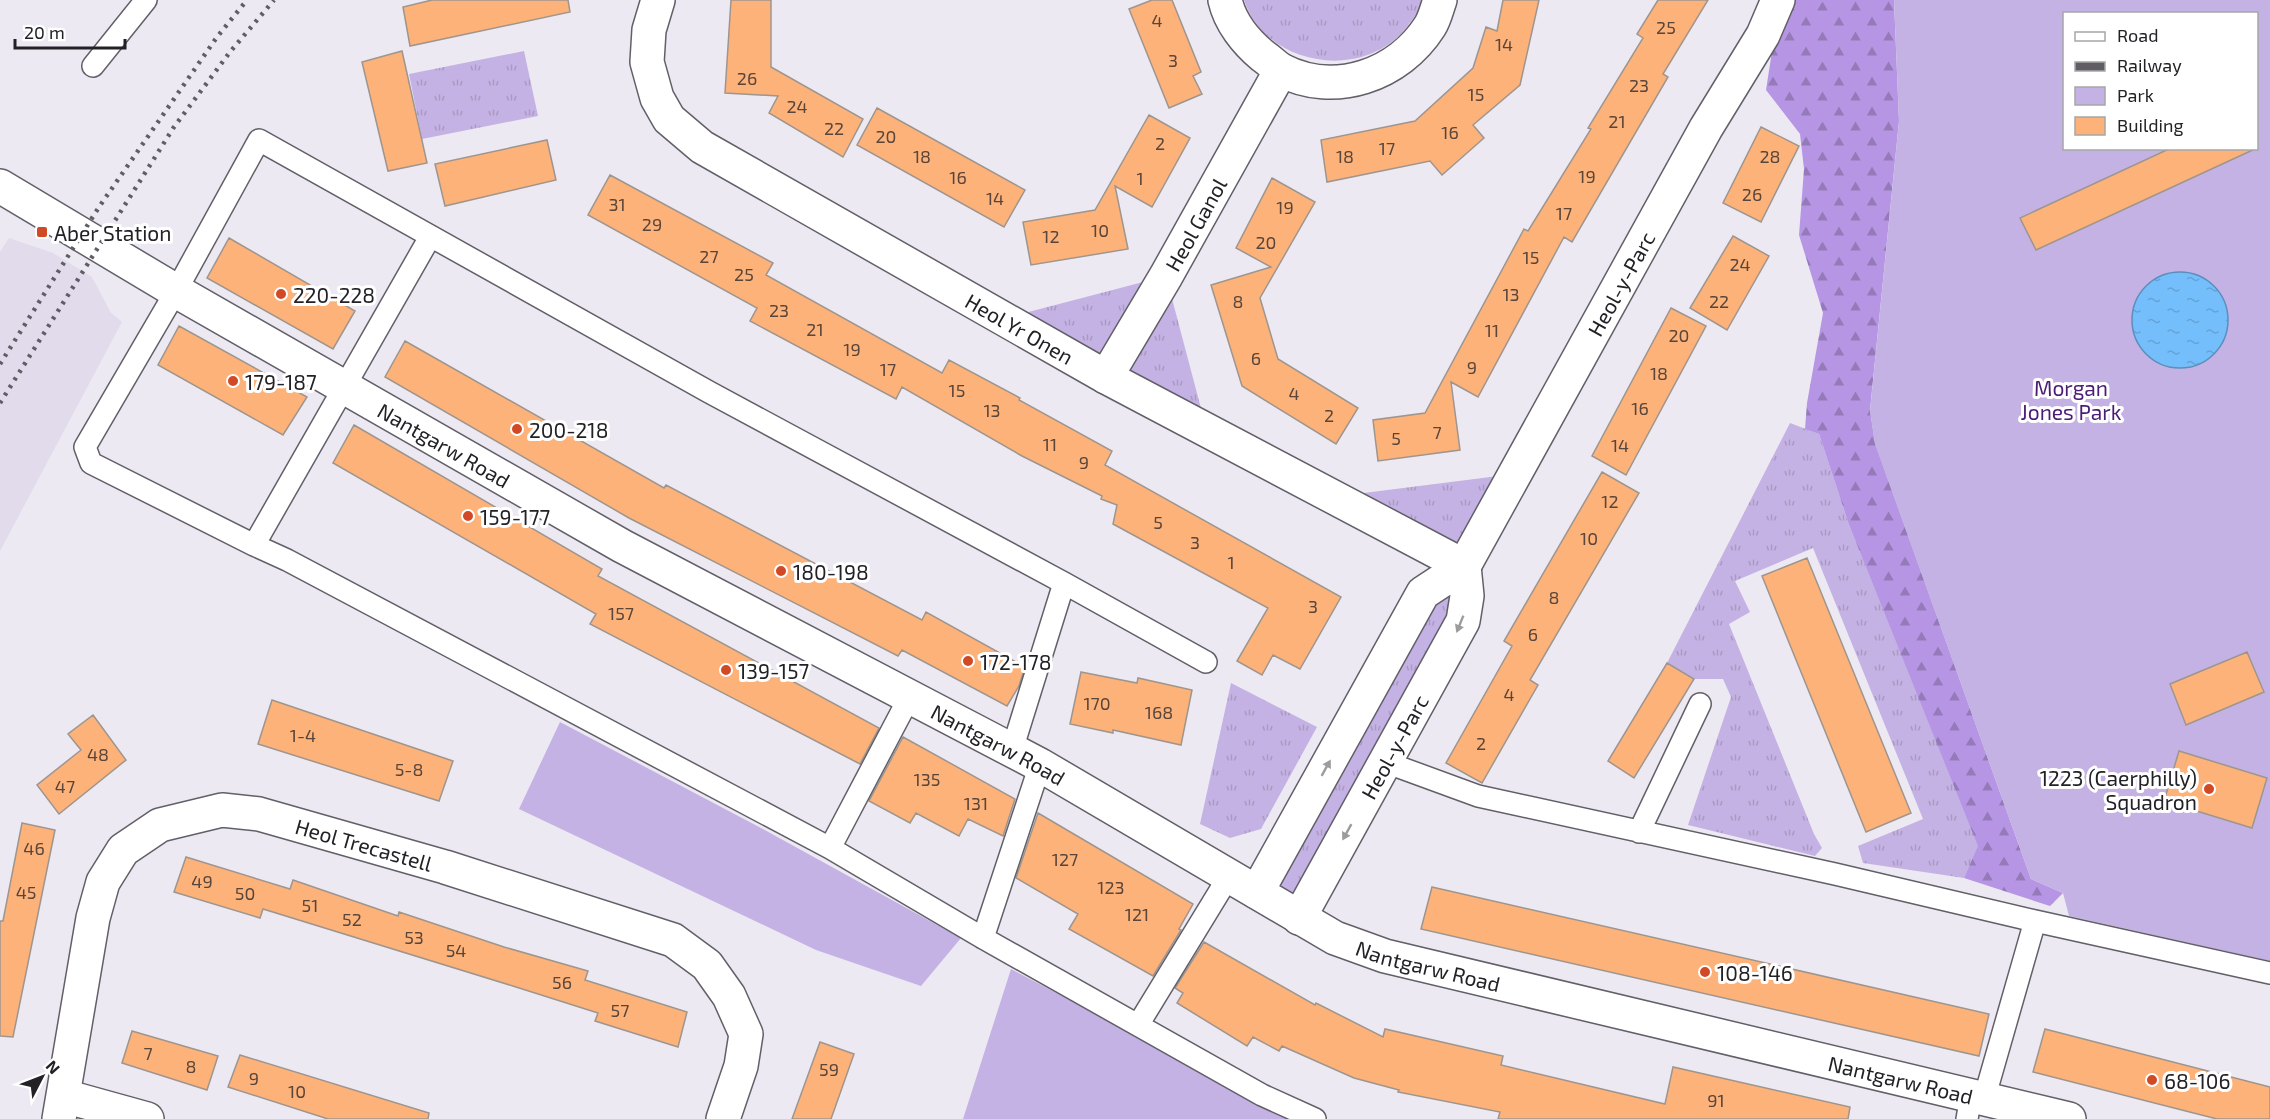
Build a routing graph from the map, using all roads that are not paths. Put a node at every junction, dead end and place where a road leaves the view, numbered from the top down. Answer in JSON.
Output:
{"nodes":[{"id":1,"x":146,"y":0,"type":"edge"},
{"id":2,"x":1225,"y":0,"type":"edge"},
{"id":3,"x":1440,"y":0,"type":"edge"},
{"id":4,"x":1778,"y":0,"type":"edge"},
{"id":5,"x":653,"y":15,"type":"edge"},
{"id":6,"x":93,"y":66,"type":"dead end"},
{"id":7,"x":1281,"y":70,"type":"junction"},
{"id":8,"x":0,"y":186,"type":"edge"},
{"id":9,"x":430,"y":237,"type":"junction"},
{"id":10,"x":176,"y":291,"type":"junction"},
{"id":11,"x":1106,"y":377,"type":"junction"},
{"id":12,"x":345,"y":387,"type":"junction"},
{"id":13,"x":254,"y":545,"type":"junction"},
{"id":14,"x":1464,"y":566,"type":"junction"},
{"id":15,"x":1064,"y":583,"type":"junction"},
{"id":16,"x":1206,"y":662,"type":"dead end"},
{"id":17,"x":910,"y":696,"type":"junction"},
{"id":18,"x":1700,"y":704,"type":"dead end"},
{"id":19,"x":1026,"y":757,"type":"junction"},
{"id":20,"x":1385,"y":762,"type":"junction"},
{"id":21,"x":1639,"y":832,"type":"junction"},
{"id":22,"x":830,"y":848,"type":"junction"},
{"id":23,"x":1228,"y":876,"type":"junction"},
{"id":24,"x":1257,"y":892,"type":"junction"},
{"id":25,"x":1299,"y":918,"type":"junction"},
{"id":26,"x":2035,"y":921,"type":"junction"},
{"id":27,"x":983,"y":938,"type":"junction"},
{"id":28,"x":2270,"y":973,"type":"edge"},
{"id":29,"x":1138,"y":1025,"type":"junction"},
{"id":30,"x":1974,"y":1105,"type":"edge"},
{"id":31,"x":62,"y":1108,"type":"edge"},
{"id":32,"x":147,"y":1119,"type":"edge"},
{"id":33,"x":723,"y":1119,"type":"edge"},
{"id":34,"x":1315,"y":1119,"type":"edge"},
{"id":35,"x":2069,"y":1119,"type":"edge"}],
"edges":[{"from":1,"to":6,"type":"lane"},
{"from":2,"to":7,"type":"street"},
{"from":3,"to":7,"type":"street"},
{"from":4,"to":14,"type":"street","name":"Heol-y-Parc"},
{"from":5,"to":11,"type":"street","name":"Heol Yr Onen"},
{"from":7,"to":11,"type":"street","name":"Heol Ganol"},
{"from":8,"to":10,"type":"street","name":"Nantgarw Road"},
{"from":9,"to":10,"type":"lane"},
{"from":9,"to":12,"type":"lane"},
{"from":9,"to":15,"type":"lane"},
{"from":10,"to":12,"type":"street","name":"Nantgarw Road"},
{"from":10,"to":13,"type":"lane"},
{"from":11,"to":14,"type":"street","name":"Heol Yr Onen"},
{"from":12,"to":13,"type":"lane"},
{"from":12,"to":17,"type":"street","name":"Nantgarw Road"},
{"from":13,"to":22,"type":"lane"},
{"from":14,"to":20,"type":"street","name":"Heol-y-Parc","one_way":true},
{"from":24,"to":14,"type":"street","name":"Heol-y-Parc","one_way":true},
{"from":15,"to":16,"type":"lane"},
{"from":15,"to":19,"type":"lane"},
{"from":17,"to":19,"type":"street","name":"Nantgarw Road"},
{"from":17,"to":22,"type":"lane"},
{"from":18,"to":21,"type":"lane"},
{"from":19,"to":23,"type":"street","name":"Nantgarw Road"},
{"from":19,"to":27,"type":"lane"},
{"from":20,"to":21,"type":"lane"},
{"from":20,"to":25,"type":"street","name":"Heol-y-Parc","one_way":true},
{"from":21,"to":26,"type":"lane"},
{"from":22,"to":27,"type":"lane"},
{"from":23,"to":24,"type":"street","name":"Nantgarw Road"},
{"from":23,"to":29,"type":"lane"},
{"from":24,"to":25,"type":"street","name":"Nantgarw Road"},
{"from":25,"to":30,"type":"street","name":"Nantgarw Road"},
{"from":26,"to":28,"type":"lane"},
{"from":26,"to":30,"type":"lane"},
{"from":27,"to":29,"type":"lane"},
{"from":29,"to":34,"type":"lane"},
{"from":30,"to":35,"type":"street","name":"Nantgarw Road"},
{"from":31,"to":32,"type":"street"},
{"from":31,"to":33,"type":"street","name":"Heol Trecastell"}]}
